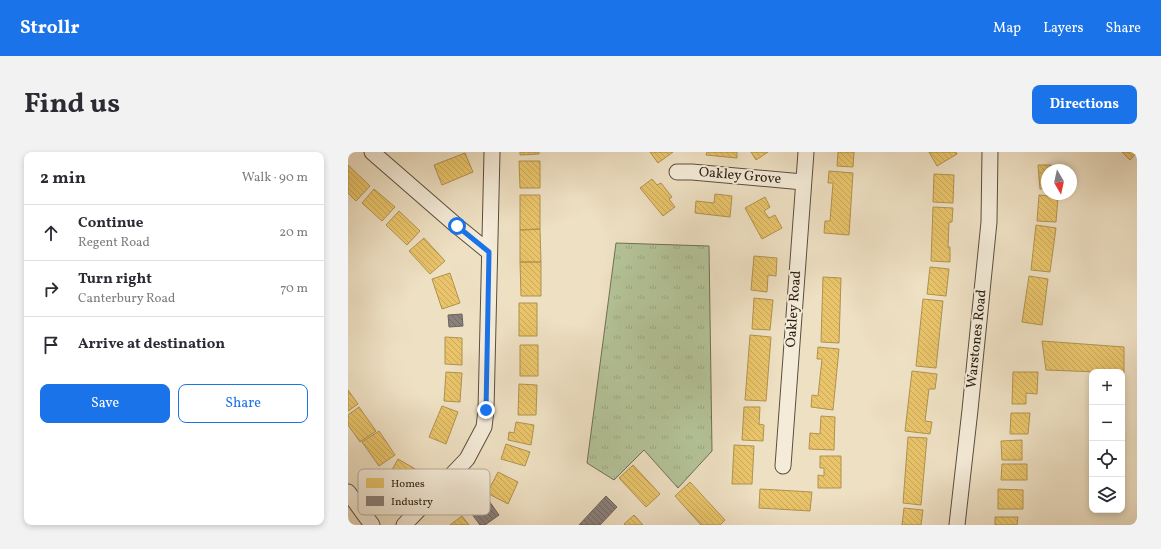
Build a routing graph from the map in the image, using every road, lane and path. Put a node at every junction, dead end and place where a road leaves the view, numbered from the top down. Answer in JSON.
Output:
{"nodes":[{"id":1,"x":372,"y":152,"type":"edge"},
{"id":2,"x":492,"y":152,"type":"edge"},
{"id":3,"x":806,"y":152,"type":"edge"},
{"id":4,"x":990,"y":152,"type":"edge"},
{"id":5,"x":677,"y":172,"type":"dead end"},
{"id":6,"x":804,"y":182,"type":"junction"},
{"id":7,"x":489,"y":252,"type":"junction"},
{"id":8,"x":783,"y":466,"type":"dead end"},
{"id":9,"x":458,"y":469,"type":"edge"},
{"id":10,"x":348,"y":492,"type":"edge"},
{"id":11,"x":358,"y":506,"type":"edge"},
{"id":12,"x":365,"y":515,"type":"edge"},
{"id":13,"x":414,"y":515,"type":"edge"},
{"id":14,"x":372,"y":525,"type":"edge"},
{"id":15,"x":404,"y":525,"type":"edge"},
{"id":16,"x":957,"y":525,"type":"edge"}],
"edges":[{"from":1,"to":7,"type":"street"},
{"from":2,"to":7,"type":"street"},
{"from":3,"to":6,"type":"street","name":"Oakley Road"},
{"from":4,"to":16,"type":"street","name":"Warstones Road"},
{"from":5,"to":6,"type":"street","name":"Oakley Grove"},
{"from":6,"to":8,"type":"street","name":"Oakley Road"},
{"from":7,"to":9,"type":"street"},
{"from":10,"to":11,"type":"street"},
{"from":12,"to":14,"type":"street"},
{"from":13,"to":15,"type":"street"}]}
